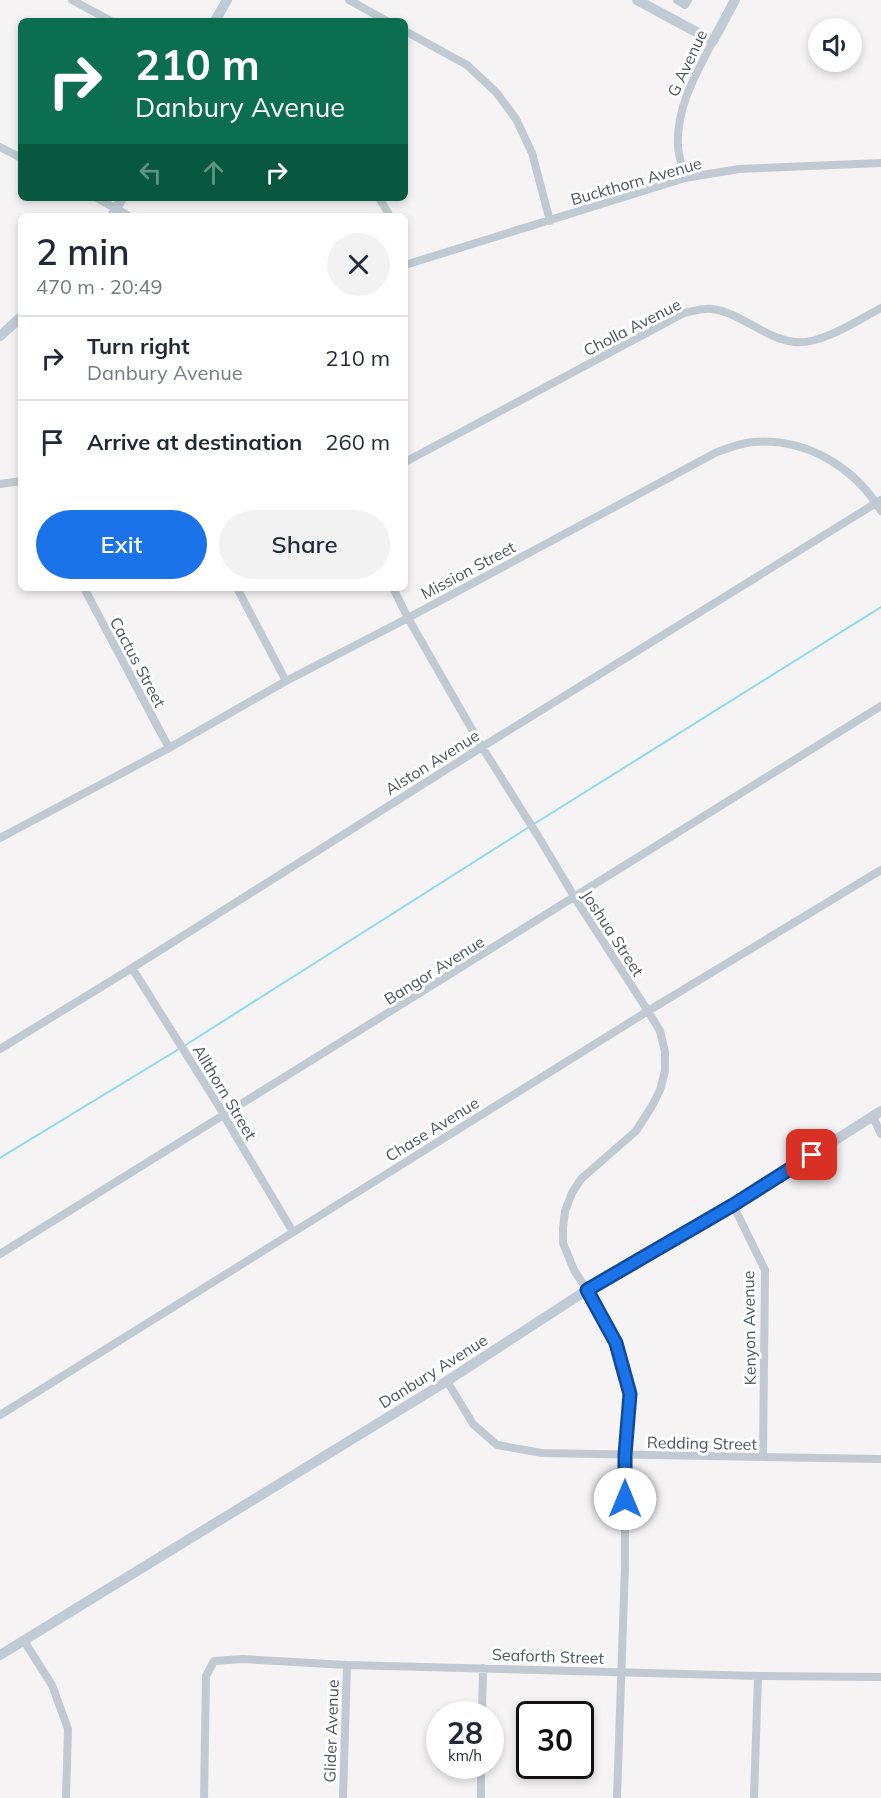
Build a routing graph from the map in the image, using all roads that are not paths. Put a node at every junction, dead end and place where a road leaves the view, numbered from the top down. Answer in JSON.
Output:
{"nodes":[{"id":1,"x":72,"y":0,"type":"edge"},
{"id":2,"x":226,"y":0,"type":"edge"},
{"id":3,"x":349,"y":0,"type":"edge"},
{"id":4,"x":637,"y":0,"type":"edge"},
{"id":5,"x":676,"y":0,"type":"edge"},
{"id":6,"x":688,"y":0,"type":"edge"},
{"id":7,"x":735,"y":0,"type":"edge"},
{"id":8,"x":105,"y":18,"type":"edge"},
{"id":9,"x":217,"y":18,"type":"edge"},
{"id":10,"x":382,"y":18,"type":"edge"},
{"id":11,"x":408,"y":33,"type":"edge"},
{"id":12,"x":713,"y":41,"type":"junction"},
{"id":13,"x":0,"y":147,"type":"edge"},
{"id":14,"x":18,"y":156,"type":"edge"},
{"id":15,"x":881,"y":163,"type":"edge"},
{"id":16,"x":685,"y":178,"type":"junction"},
{"id":17,"x":101,"y":201,"type":"edge"},
{"id":18,"x":114,"y":212,"type":"edge"},
{"id":19,"x":550,"y":221,"type":"junction"},
{"id":20,"x":408,"y":264,"type":"edge"},
{"id":21,"x":881,"y":308,"type":"edge"},
{"id":22,"x":18,"y":320,"type":"edge"},
{"id":23,"x":0,"y":336,"type":"edge"},
{"id":24,"x":408,"y":460,"type":"edge"},
{"id":25,"x":18,"y":481,"type":"edge"},
{"id":26,"x":0,"y":484,"type":"edge"},
{"id":27,"x":879,"y":502,"type":"edge"},
{"id":28,"x":881,"y":511,"type":"edge"},
{"id":29,"x":86,"y":591,"type":"edge"},
{"id":30,"x":239,"y":591,"type":"edge"},
{"id":31,"x":394,"y":591,"type":"edge"},
{"id":32,"x":408,"y":618,"type":"junction"},
{"id":33,"x":286,"y":681,"type":"junction"},
{"id":34,"x":881,"y":706,"type":"edge"},
{"id":35,"x":482,"y":747,"type":"junction"},
{"id":36,"x":169,"y":748,"type":"junction"},
{"id":37,"x":0,"y":838,"type":"edge"},
{"id":38,"x":881,"y":870,"type":"edge"},
{"id":39,"x":574,"y":898,"type":"junction"},
{"id":40,"x":132,"y":968,"type":"junction"},
{"id":41,"x":648,"y":1011,"type":"junction"},
{"id":42,"x":0,"y":1049,"type":"edge"},
{"id":43,"x":877,"y":1114,"type":"edge"},
{"id":44,"x":224,"y":1116,"type":"junction"},
{"id":45,"x":881,"y":1134,"type":"edge"},
{"id":46,"x":733,"y":1205,"type":"junction"},
{"id":47,"x":293,"y":1232,"type":"junction"},
{"id":48,"x":0,"y":1254,"type":"edge"},
{"id":49,"x":587,"y":1290,"type":"junction"},
{"id":50,"x":447,"y":1381,"type":"junction"},
{"id":51,"x":0,"y":1415,"type":"edge"},
{"id":52,"x":625,"y":1455,"type":"junction"},
{"id":53,"x":763,"y":1457,"type":"junction"},
{"id":54,"x":881,"y":1459,"type":"edge"},
{"id":55,"x":24,"y":1641,"type":"junction"},
{"id":56,"x":0,"y":1655,"type":"edge"},
{"id":57,"x":347,"y":1665,"type":"junction"},
{"id":58,"x":483,"y":1668,"type":"junction"},
{"id":59,"x":621,"y":1672,"type":"junction"},
{"id":60,"x":758,"y":1676,"type":"junction"},
{"id":61,"x":881,"y":1677,"type":"edge"},
{"id":62,"x":482,"y":1701,"type":"edge"},
{"id":63,"x":481,"y":1779,"type":"edge"},
{"id":64,"x":66,"y":1798,"type":"edge"},
{"id":65,"x":204,"y":1798,"type":"edge"},
{"id":66,"x":343,"y":1798,"type":"edge"},
{"id":67,"x":481,"y":1798,"type":"edge"},
{"id":68,"x":617,"y":1798,"type":"edge"},
{"id":69,"x":754,"y":1798,"type":"edge"}],
"edges":[{"from":1,"to":8,"type":"street"},
{"from":2,"to":9,"type":"street"},
{"from":3,"to":10,"type":"street"},
{"from":4,"to":12,"type":"street"},
{"from":5,"to":6,"type":"street"},
{"from":7,"to":12,"type":"street","name":"G Avenue"},
{"from":11,"to":19,"type":"street"},
{"from":12,"to":16,"type":"street","name":"G Avenue"},
{"from":13,"to":14,"type":"street"},
{"from":15,"to":16,"type":"street","name":"Buckthorn Avenue"},
{"from":16,"to":19,"type":"street","name":"Buckthorn Avenue"},
{"from":17,"to":18,"type":"street"},
{"from":19,"to":20,"type":"street","name":"Buckthorn Avenue"},
{"from":21,"to":24,"type":"street","name":"Cholla Avenue"},
{"from":22,"to":23,"type":"street"},
{"from":25,"to":26,"type":"street"},
{"from":27,"to":28,"type":"street","name":"Mission Street"},
{"from":27,"to":32,"type":"street","name":"Mission Street"},
{"from":27,"to":35,"type":"street","name":"Alston Avenue"},
{"from":29,"to":36,"type":"street","name":"Cactus Street"},
{"from":30,"to":33,"type":"street"},
{"from":31,"to":32,"type":"street","name":"Joshua Street"},
{"from":32,"to":33,"type":"street","name":"Mission Street"},
{"from":32,"to":35,"type":"street","name":"Joshua Street"},
{"from":33,"to":36,"type":"street","name":"Mission Street"},
{"from":34,"to":39,"type":"street","name":"Bangor Avenue"},
{"from":35,"to":39,"type":"street","name":"Joshua Street"},
{"from":35,"to":40,"type":"street","name":"Alston Avenue"},
{"from":36,"to":37,"type":"street","name":"Mission Street"},
{"from":38,"to":41,"type":"street","name":"Chase Avenue"},
{"from":39,"to":41,"type":"street","name":"Joshua Street"},
{"from":39,"to":44,"type":"street","name":"Bangor Avenue"},
{"from":40,"to":42,"type":"street","name":"Alston Avenue"},
{"from":40,"to":44,"type":"street","name":"Allthorn Street"},
{"from":41,"to":47,"type":"street","name":"Chase Avenue"},
{"from":41,"to":49,"type":"street","name":"Joshua Street"},
{"from":43,"to":45,"type":"street"},
{"from":43,"to":46,"type":"street","name":"Danbury Avenue"},
{"from":44,"to":47,"type":"street","name":"Allthorn Street"},
{"from":44,"to":48,"type":"street","name":"Bangor Avenue"},
{"from":46,"to":49,"type":"street","name":"Danbury Avenue"},
{"from":46,"to":53,"type":"street","name":"Kenyon Avenue"},
{"from":47,"to":51,"type":"street","name":"Chase Avenue"},
{"from":49,"to":50,"type":"street","name":"Danbury Avenue"},
{"from":49,"to":52,"type":"street","name":"Joshua Street"},
{"from":50,"to":52,"type":"street","name":"Redding Street"},
{"from":50,"to":55,"type":"street","name":"Danbury Avenue"},
{"from":52,"to":53,"type":"street","name":"Redding Street"},
{"from":52,"to":59,"type":"street","name":"Joshua Street"},
{"from":53,"to":54,"type":"street","name":"Redding Street"},
{"from":55,"to":56,"type":"street","name":"Danbury Avenue"},
{"from":55,"to":64,"type":"street"},
{"from":57,"to":58,"type":"street","name":"Seaforth Street"},
{"from":57,"to":65,"type":"street","name":"Seaforth Street"},
{"from":57,"to":66,"type":"street","name":"Glider Avenue"},
{"from":58,"to":59,"type":"street","name":"Seaforth Street"},
{"from":58,"to":62,"type":"street"},
{"from":59,"to":60,"type":"street","name":"Seaforth Street"},
{"from":59,"to":68,"type":"street","name":"Joshua Street"},
{"from":60,"to":61,"type":"street","name":"Seaforth Street"},
{"from":60,"to":69,"type":"street"},
{"from":63,"to":67,"type":"street"}]}
